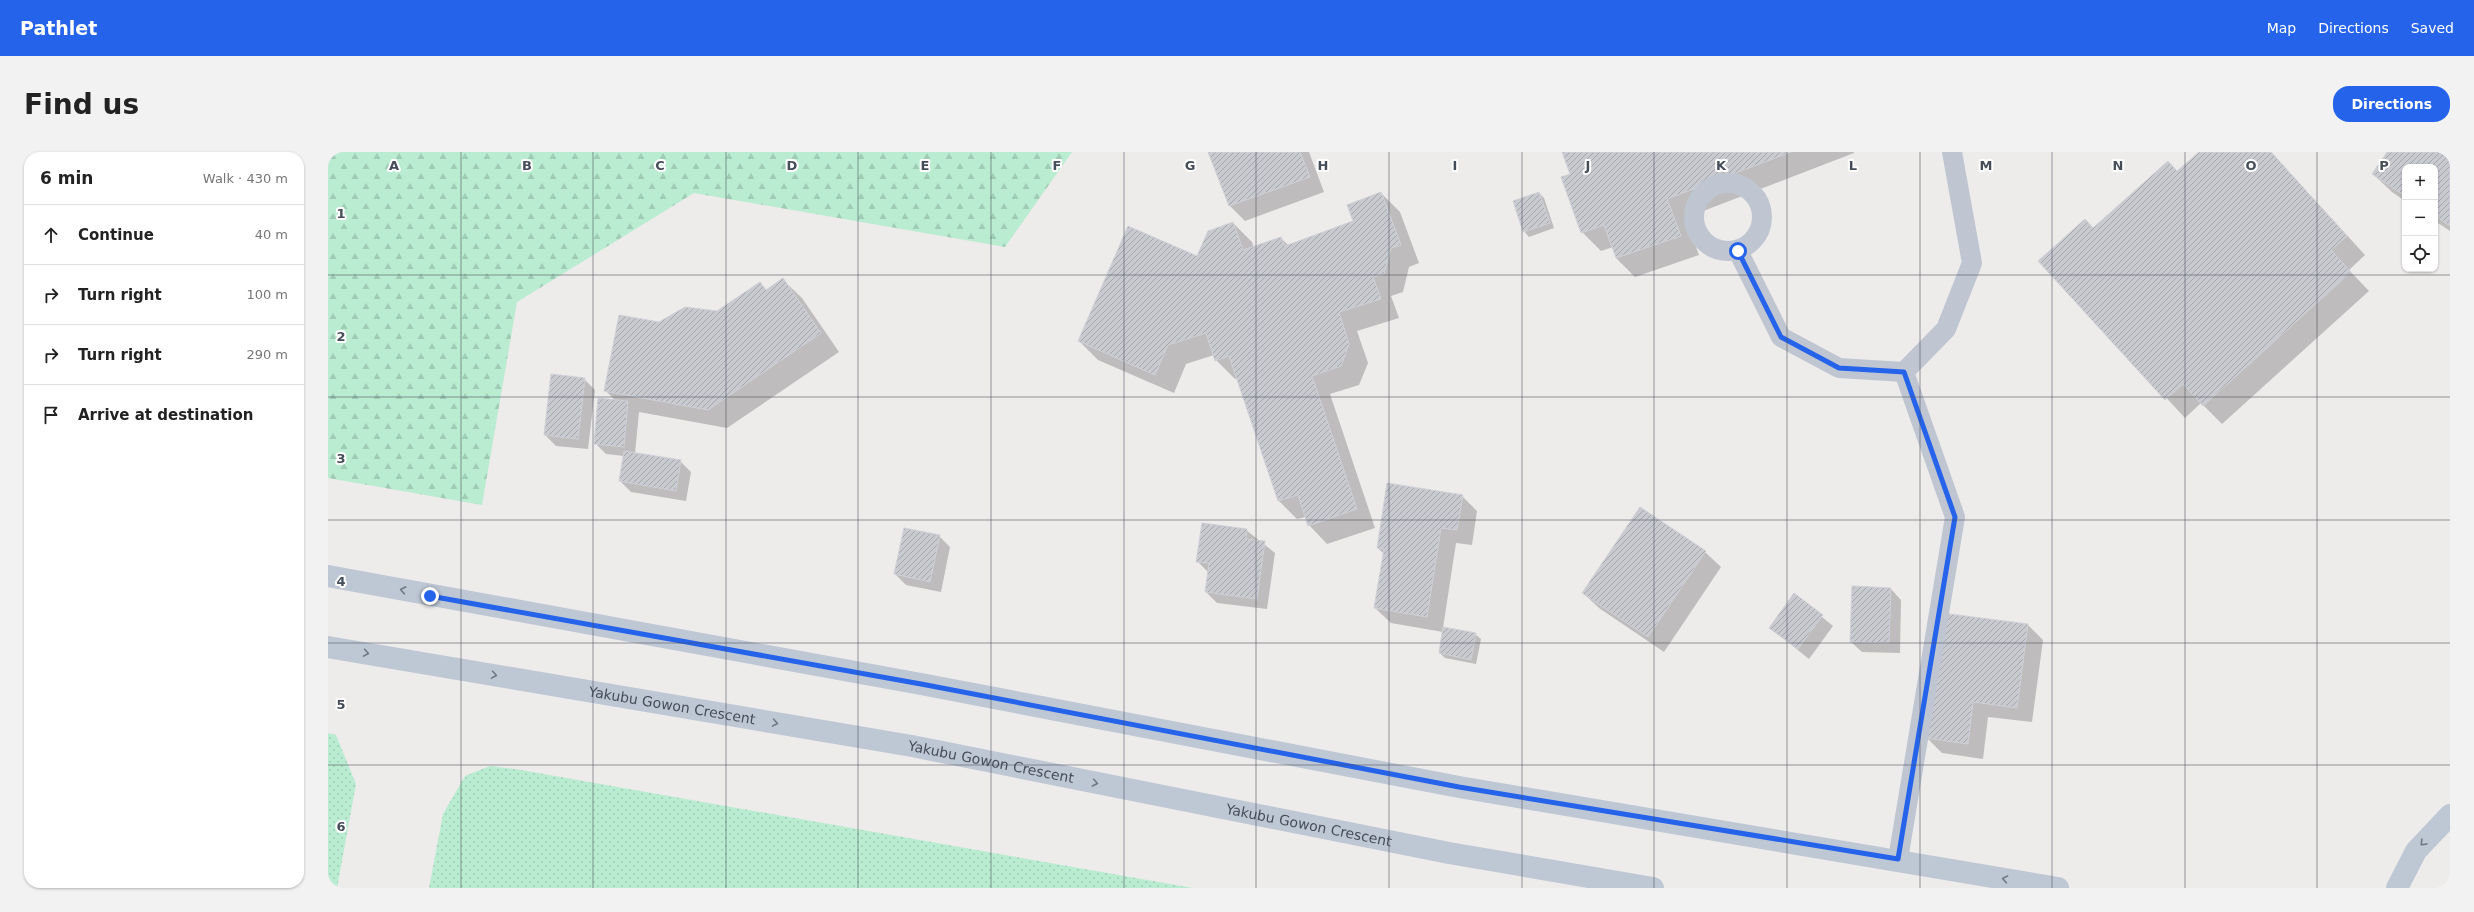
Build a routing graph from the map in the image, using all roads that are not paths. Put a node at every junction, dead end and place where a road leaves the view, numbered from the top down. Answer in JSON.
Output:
{"nodes":[{"id":1,"x":1952,"y":152,"type":"edge"},
{"id":2,"x":1738,"y":251,"type":"dead end"},
{"id":3,"x":1904,"y":372,"type":"junction"},
{"id":4,"x":328,"y":576,"type":"edge"},
{"id":5,"x":328,"y":646,"type":"edge"},
{"id":6,"x":2450,"y":815,"type":"edge"},
{"id":7,"x":1898,"y":859,"type":"junction"},
{"id":8,"x":1653,"y":888,"type":"edge"},
{"id":9,"x":2058,"y":888,"type":"edge"},
{"id":10,"x":2397,"y":888,"type":"edge"}],
"edges":[{"from":1,"to":3,"type":"lane"},
{"from":2,"to":3,"type":"lane"},
{"from":3,"to":7,"type":"lane"},
{"from":7,"to":4,"type":"street","one_way":true},
{"from":5,"to":8,"type":"street","name":"Yakubu Gowon Crescent","one_way":true},
{"from":6,"to":10,"type":"street","one_way":true},
{"from":9,"to":7,"type":"street","one_way":true}]}
